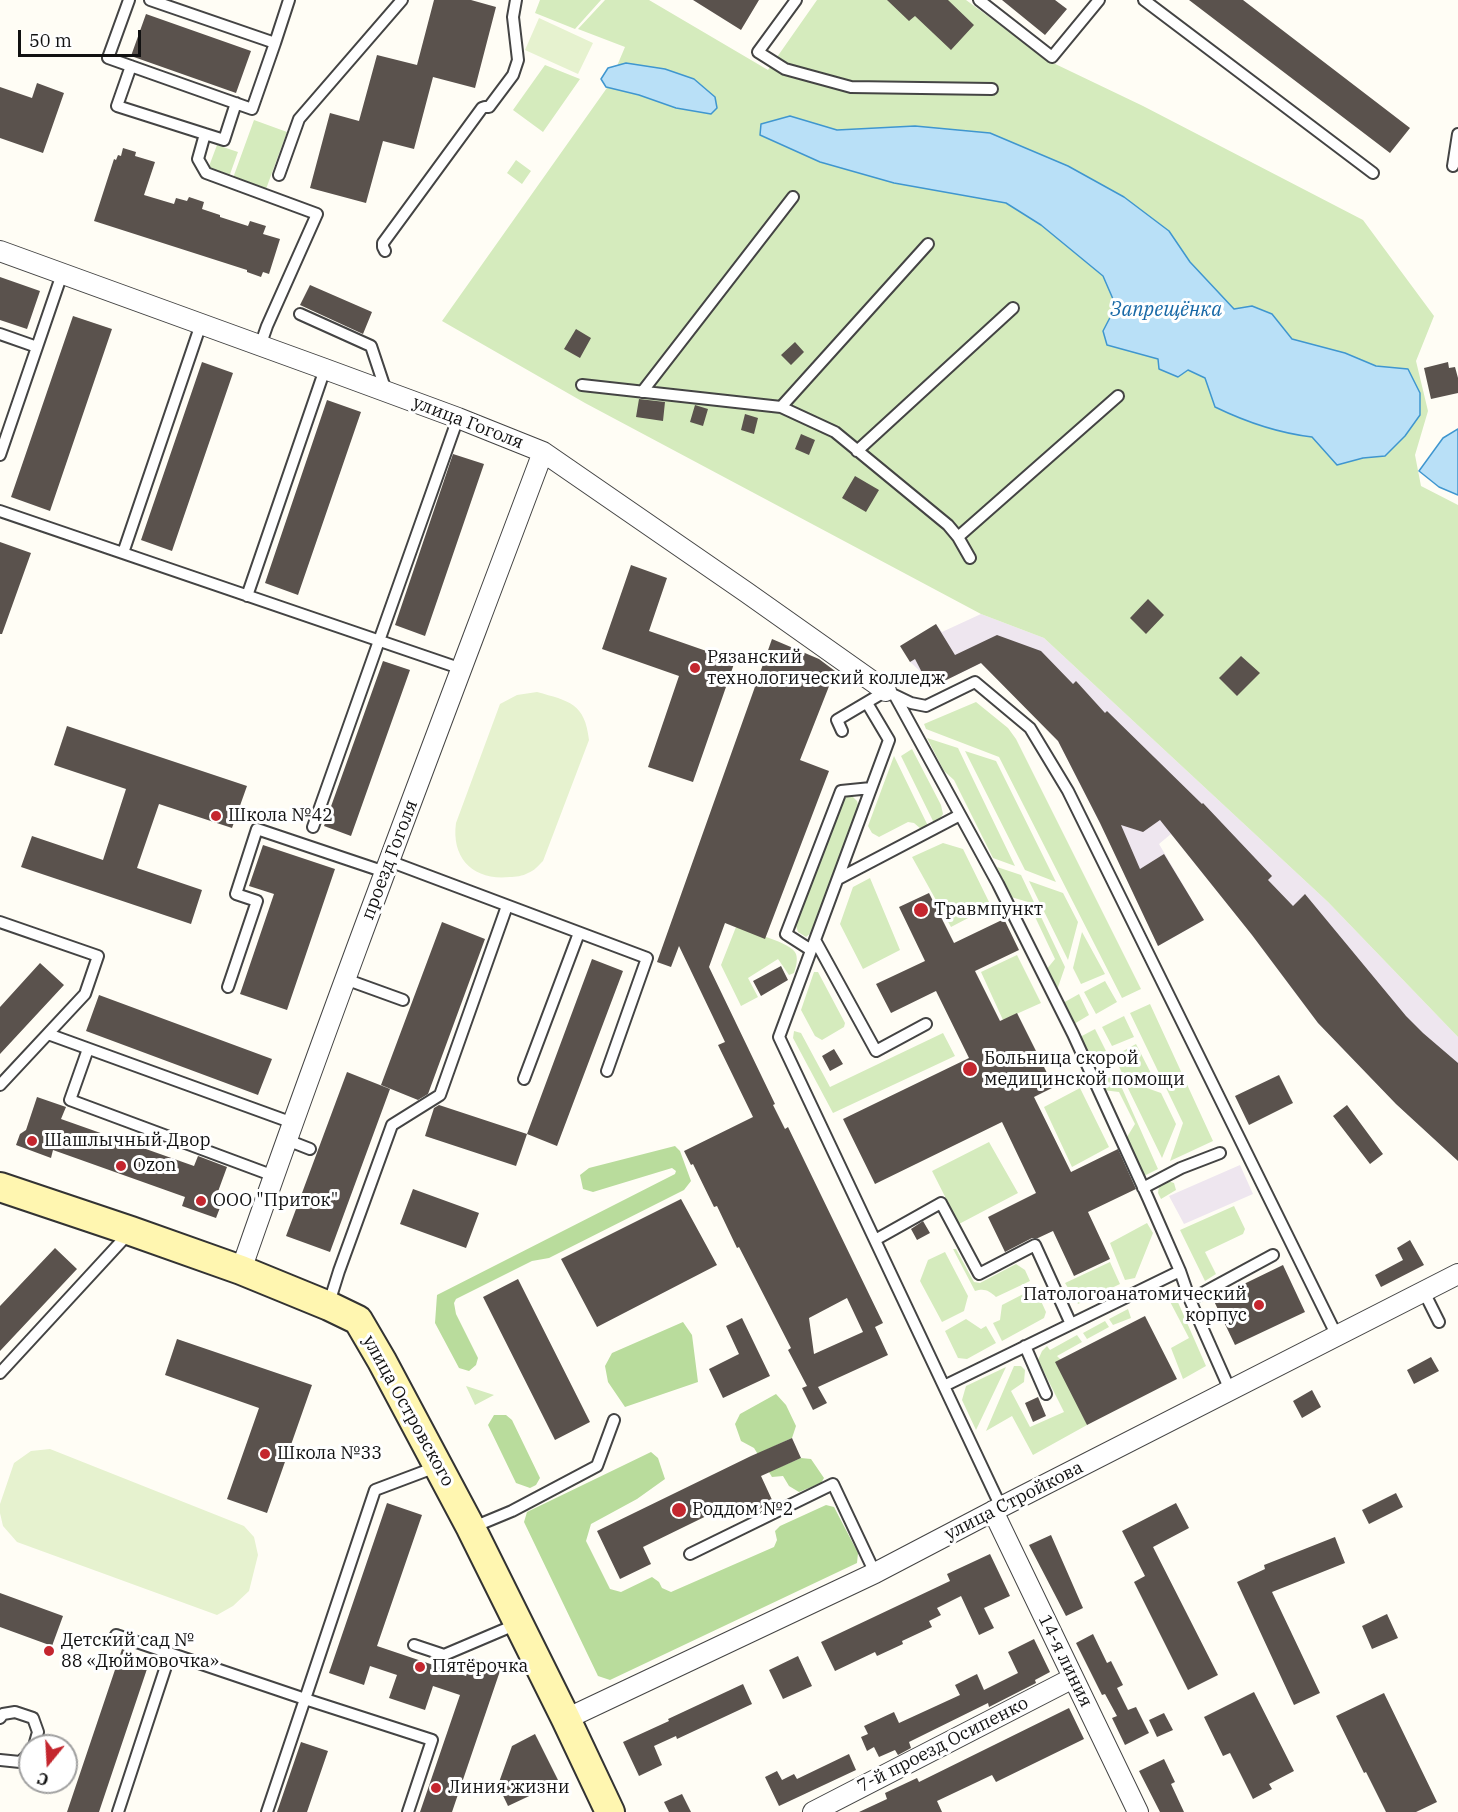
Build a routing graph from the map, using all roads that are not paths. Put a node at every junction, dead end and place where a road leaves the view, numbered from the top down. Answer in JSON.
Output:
{"nodes":[{"id":1,"x":129,"y":0,"type":"edge"},
{"id":2,"x":150,"y":0,"type":"edge"},
{"id":3,"x":289,"y":0,"type":"edge"},
{"id":4,"x":402,"y":0,"type":"edge"},
{"id":5,"x":516,"y":0,"type":"edge"},
{"id":6,"x":796,"y":0,"type":"edge"},
{"id":7,"x":979,"y":0,"type":"edge"},
{"id":8,"x":1099,"y":0,"type":"edge"},
{"id":9,"x":1144,"y":0,"type":"edge"},
{"id":10,"x":275,"y":43,"type":"junction"},
{"id":11,"x":131,"y":66,"type":"junction"},
{"id":12,"x":992,"y":89,"type":"dead end"},
{"id":13,"x":236,"y":103,"type":"junction"},
{"id":14,"x":205,"y":134,"type":"junction"},
{"id":15,"x":1458,"y":134,"type":"edge"},
{"id":16,"x":1453,"y":166,"type":"dead end"},
{"id":17,"x":1373,"y":173,"type":"dead end"},
{"id":18,"x":279,"y":175,"type":"dead end"},
{"id":19,"x":793,"y":197,"type":"dead end"},
{"id":20,"x":928,"y":244,"type":"dead end"},
{"id":21,"x":0,"y":251,"type":"edge"},
{"id":22,"x":385,"y":251,"type":"dead end"},
{"id":23,"x":62,"y":274,"type":"junction"},
{"id":24,"x":1013,"y":308,"type":"dead end"},
{"id":25,"x":300,"y":314,"type":"dead end"},
{"id":26,"x":201,"y":324,"type":"junction"},
{"id":27,"x":0,"y":334,"type":"edge"},
{"id":28,"x":260,"y":346,"type":"junction"},
{"id":29,"x":37,"y":347,"type":"junction"},
{"id":30,"x":325,"y":369,"type":"junction"},
{"id":31,"x":582,"y":385,"type":"dead end"},
{"id":32,"x":386,"y":392,"type":"junction"},
{"id":33,"x":642,"y":392,"type":"junction"},
{"id":34,"x":1118,"y":396,"type":"dead end"},
{"id":35,"x":781,"y":407,"type":"junction"},
{"id":36,"x":458,"y":418,"type":"junction"},
{"id":37,"x":857,"y":451,"type":"junction"},
{"id":38,"x":543,"y":452,"type":"junction"},
{"id":39,"x":0,"y":455,"type":"edge"},
{"id":40,"x":0,"y":511,"type":"edge"},
{"id":41,"x":958,"y":537,"type":"junction"},
{"id":42,"x":123,"y":553,"type":"junction"},
{"id":43,"x":970,"y":558,"type":"dead end"},
{"id":44,"x":247,"y":596,"type":"junction"},
{"id":45,"x":379,"y":641,"type":"junction"},
{"id":46,"x":462,"y":669,"type":"junction"},
{"id":47,"x":890,"y":693,"type":"junction"},
{"id":48,"x":867,"y":703,"type":"junction"},
{"id":49,"x":842,"y":731,"type":"dead end"},
{"id":50,"x":872,"y":788,"type":"junction"},
{"id":51,"x":960,"y":815,"type":"junction"},
{"id":52,"x":313,"y":827,"type":"dead end"},
{"id":53,"x":387,"y":866,"type":"junction"},
{"id":54,"x":838,"y":879,"type":"junction"},
{"id":55,"x":507,"y":906,"type":"junction"},
{"id":56,"x":0,"y":922,"type":"edge"},
{"id":57,"x":579,"y":933,"type":"junction"},
{"id":58,"x":813,"y":945,"type":"junction"},
{"id":59,"x":345,"y":979,"type":"junction"},
{"id":60,"x":228,"y":987,"type":"dead end"},
{"id":61,"x":403,"y":1000,"type":"dead end"},
{"id":62,"x":926,"y":1024,"type":"dead end"},
{"id":63,"x":48,"y":1034,"type":"junction"},
{"id":64,"x":88,"y":1049,"type":"junction"},
{"id":65,"x":607,"y":1071,"type":"dead end"},
{"id":66,"x":524,"y":1079,"type":"dead end"},
{"id":67,"x":0,"y":1085,"type":"edge"},
{"id":68,"x":290,"y":1132,"type":"junction"},
{"id":69,"x":310,"y":1149,"type":"dead end"},
{"id":70,"x":1220,"y":1153,"type":"dead end"},
{"id":71,"x":274,"y":1176,"type":"junction"},
{"id":72,"x":0,"y":1187,"type":"edge"},
{"id":73,"x":1143,"y":1188,"type":"junction"},
{"id":74,"x":131,"y":1231,"type":"junction"},
{"id":75,"x":875,"y":1240,"type":"junction"},
{"id":76,"x":1273,"y":1255,"type":"dead end"},
{"id":77,"x":241,"y":1270,"type":"junction"},
{"id":78,"x":1180,"y":1271,"type":"junction"},
{"id":79,"x":1458,"y":1274,"type":"edge"},
{"id":80,"x":1424,"y":1292,"type":"junction"},
{"id":81,"x":1190,"y":1300,"type":"junction"},
{"id":82,"x":328,"y":1306,"type":"junction"},
{"id":83,"x":1439,"y":1322,"type":"dead end"},
{"id":84,"x":1071,"y":1324,"type":"junction"},
{"id":85,"x":1337,"y":1336,"type":"junction"},
{"id":86,"x":1025,"y":1346,"type":"junction"},
{"id":87,"x":0,"y":1373,"type":"edge"},
{"id":88,"x":944,"y":1386,"type":"junction"},
{"id":89,"x":1230,"y":1390,"type":"junction"},
{"id":90,"x":1046,"y":1394,"type":"dead end"},
{"id":91,"x":615,"y":1420,"type":"dead end"},
{"id":92,"x":438,"y":1466,"type":"junction"},
{"id":93,"x":997,"y":1509,"type":"junction"},
{"id":94,"x":471,"y":1528,"type":"junction"},
{"id":95,"x":690,"y":1554,"type":"dead end"},
{"id":96,"x":875,"y":1573,"type":"junction"},
{"id":97,"x":519,"y":1623,"type":"junction"},
{"id":98,"x":116,"y":1635,"type":"dead end"},
{"id":99,"x":414,"y":1645,"type":"dead end"},
{"id":100,"x":170,"y":1654,"type":"junction"},
{"id":101,"x":1073,"y":1678,"type":"junction"},
{"id":102,"x":305,"y":1699,"type":"junction"},
{"id":103,"x":0,"y":1718,"type":"edge"},
{"id":104,"x":566,"y":1719,"type":"junction"},
{"id":105,"x":37,"y":1734,"type":"edge"},
{"id":106,"x":0,"y":1760,"type":"edge"},
{"id":107,"x":18,"y":1762,"type":"edge"},
{"id":108,"x":606,"y":1811,"type":"edge"},
{"id":109,"x":118,"y":1812,"type":"edge"},
{"id":110,"x":267,"y":1812,"type":"edge"},
{"id":111,"x":408,"y":1812,"type":"edge"},
{"id":112,"x":813,"y":1812,"type":"edge"},
{"id":113,"x":1138,"y":1812,"type":"edge"}],
"edges":[{"from":1,"to":11,"type":"lane"},
{"from":2,"to":10,"type":"lane"},
{"from":3,"to":10,"type":"lane"},
{"from":4,"to":18,"type":"lane"},
{"from":5,"to":22,"type":"lane"},
{"from":6,"to":12,"type":"lane"},
{"from":7,"to":8,"type":"lane"},
{"from":9,"to":17,"type":"lane"},
{"from":10,"to":13,"type":"lane"},
{"from":11,"to":13,"type":"lane"},
{"from":11,"to":14,"type":"lane"},
{"from":13,"to":14,"type":"lane"},
{"from":14,"to":28,"type":"lane"},
{"from":15,"to":16,"type":"lane"},
{"from":19,"to":33,"type":"lane"},
{"from":20,"to":35,"type":"lane"},
{"from":21,"to":23,"type":"street","name":"улица Гоголя"},
{"from":23,"to":26,"type":"street","name":"улица Гоголя"},
{"from":23,"to":29,"type":"lane"},
{"from":24,"to":37,"type":"lane"},
{"from":25,"to":32,"type":"lane"},
{"from":26,"to":28,"type":"street","name":"улица Гоголя"},
{"from":26,"to":42,"type":"lane"},
{"from":27,"to":29,"type":"lane"},
{"from":28,"to":30,"type":"street","name":"улица Гоголя"},
{"from":29,"to":39,"type":"lane"},
{"from":30,"to":32,"type":"street","name":"улица Гоголя"},
{"from":30,"to":44,"type":"lane"},
{"from":31,"to":33,"type":"lane"},
{"from":32,"to":36,"type":"street","name":"улица Гоголя"},
{"from":33,"to":35,"type":"lane"},
{"from":34,"to":41,"type":"lane"},
{"from":35,"to":37,"type":"lane"},
{"from":36,"to":38,"type":"street","name":"улица Гоголя"},
{"from":36,"to":45,"type":"lane"},
{"from":37,"to":41,"type":"lane"},
{"from":38,"to":46,"type":"street","name":"проезд Гоголя"},
{"from":38,"to":47,"type":"street","name":"улица Гоголя"},
{"from":40,"to":42,"type":"lane"},
{"from":41,"to":43,"type":"lane"},
{"from":42,"to":44,"type":"lane"},
{"from":44,"to":45,"type":"lane"},
{"from":45,"to":46,"type":"lane"},
{"from":45,"to":52,"type":"lane"},
{"from":46,"to":53,"type":"street","name":"проезд Гоголя"},
{"from":47,"to":48,"type":"lane"},
{"from":47,"to":51,"type":"lane"},
{"from":47,"to":85,"type":"lane"},
{"from":48,"to":49,"type":"lane"},
{"from":48,"to":50,"type":"lane"},
{"from":50,"to":54,"type":"lane"},
{"from":50,"to":58,"type":"lane"},
{"from":51,"to":54,"type":"lane"},
{"from":51,"to":73,"type":"lane"},
{"from":53,"to":55,"type":"lane"},
{"from":53,"to":59,"type":"street","name":"проезд Гоголя"},
{"from":53,"to":60,"type":"lane"},
{"from":54,"to":58,"type":"lane"},
{"from":55,"to":57,"type":"lane"},
{"from":55,"to":82,"type":"lane"},
{"from":56,"to":63,"type":"lane"},
{"from":57,"to":65,"type":"lane"},
{"from":57,"to":66,"type":"lane"},
{"from":58,"to":62,"type":"lane"},
{"from":58,"to":75,"type":"lane"},
{"from":59,"to":61,"type":"lane"},
{"from":59,"to":68,"type":"street","name":"проезд Гоголя"},
{"from":63,"to":64,"type":"lane"},
{"from":63,"to":67,"type":"lane"},
{"from":64,"to":68,"type":"lane"},
{"from":64,"to":71,"type":"lane"},
{"from":68,"to":69,"type":"lane"},
{"from":68,"to":71,"type":"street","name":"проезд Гоголя"},
{"from":70,"to":73,"type":"lane"},
{"from":71,"to":77,"type":"street","name":"проезд Гоголя"},
{"from":72,"to":74,"type":"street","name":"улица Островского"},
{"from":73,"to":78,"type":"lane"},
{"from":74,"to":77,"type":"street","name":"улица Островского"},
{"from":74,"to":87,"type":"lane"},
{"from":75,"to":84,"type":"lane"},
{"from":75,"to":88,"type":"lane"},
{"from":76,"to":81,"type":"lane"},
{"from":77,"to":82,"type":"street","name":"улица Островского"},
{"from":78,"to":81,"type":"lane"},
{"from":78,"to":84,"type":"lane"},
{"from":79,"to":80,"type":"street","name":"улица Стройкова"},
{"from":80,"to":83,"type":"lane"},
{"from":80,"to":85,"type":"street","name":"улица Стройкова"},
{"from":81,"to":89,"type":"lane"},
{"from":82,"to":92,"type":"street","name":"улица Островского"},
{"from":84,"to":86,"type":"lane"},
{"from":85,"to":89,"type":"street","name":"улица Стройкова"},
{"from":86,"to":88,"type":"lane"},
{"from":86,"to":90,"type":"lane"},
{"from":88,"to":93,"type":"lane"},
{"from":89,"to":93,"type":"street","name":"улица Стройкова"},
{"from":91,"to":94,"type":"lane"},
{"from":92,"to":94,"type":"street","name":"улица Островского"},
{"from":92,"to":102,"type":"lane"},
{"from":93,"to":96,"type":"street","name":"улица Стройкова"},
{"from":93,"to":101,"type":"street","name":"14-я линия"},
{"from":94,"to":97,"type":"street","name":"улица Островского"},
{"from":95,"to":96,"type":"lane"},
{"from":96,"to":104,"type":"street","name":"улица Стройкова"},
{"from":97,"to":99,"type":"lane"},
{"from":97,"to":104,"type":"street","name":"улица Островского"},
{"from":98,"to":100,"type":"lane"},
{"from":100,"to":102,"type":"lane"},
{"from":100,"to":109,"type":"lane"},
{"from":101,"to":112,"type":"street","name":"7-й проезд Осипенко"},
{"from":101,"to":113,"type":"street","name":"14-я линия"},
{"from":102,"to":110,"type":"lane"},
{"from":102,"to":111,"type":"lane"},
{"from":103,"to":105,"type":"lane"},
{"from":104,"to":108,"type":"street","name":"улица Островского"},
{"from":106,"to":107,"type":"lane"}]}
